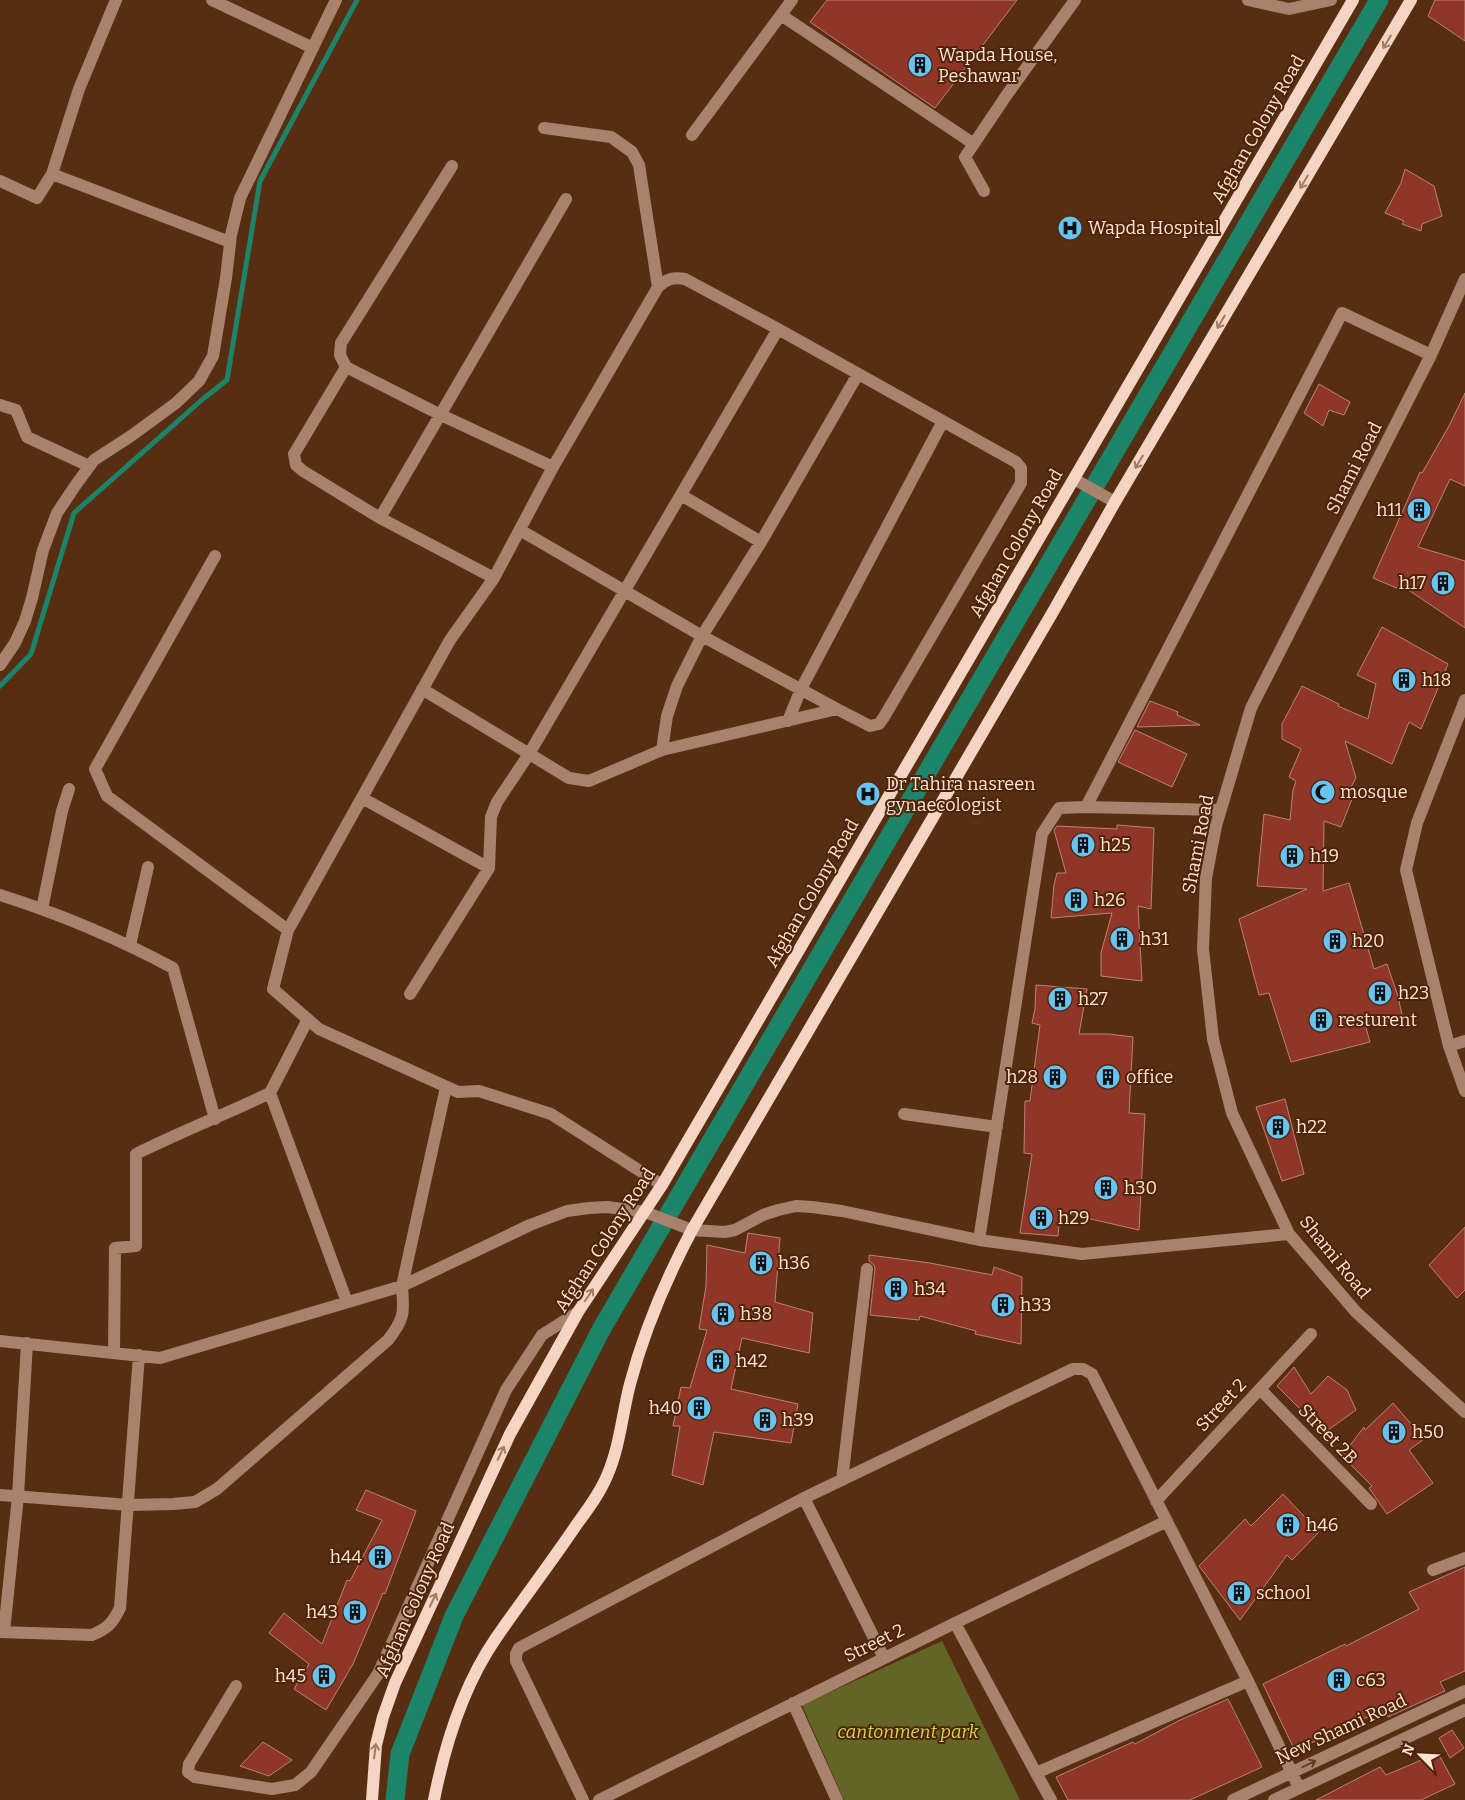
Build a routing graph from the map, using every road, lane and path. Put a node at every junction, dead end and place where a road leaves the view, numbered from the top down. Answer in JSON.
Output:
{"nodes":[{"id":1,"x":116,"y":0,"type":"edge"},
{"id":2,"x":212,"y":0,"type":"edge"},
{"id":3,"x":336,"y":0,"type":"edge"},
{"id":4,"x":792,"y":0,"type":"edge"},
{"id":5,"x":1075,"y":0,"type":"edge"},
{"id":6,"x":1248,"y":0,"type":"edge"},
{"id":7,"x":1332,"y":0,"type":"edge"},
{"id":8,"x":1353,"y":0,"type":"edge"},
{"id":9,"x":1411,"y":0,"type":"edge"},
{"id":10,"x":781,"y":15,"type":"junction"},
{"id":11,"x":313,"y":48,"type":"junction"},
{"id":12,"x":544,"y":128,"type":"dead end"},
{"id":13,"x":692,"y":135,"type":"dead end"},
{"id":14,"x":974,"y":144,"type":"junction"},
{"id":15,"x":452,"y":166,"type":"dead end"},
{"id":16,"x":52,"y":174,"type":"junction"},
{"id":17,"x":0,"y":181,"type":"edge"},
{"id":18,"x":984,"y":191,"type":"dead end"},
{"id":19,"x":566,"y":198,"type":"dead end"},
{"id":20,"x":230,"y":242,"type":"junction"},
{"id":21,"x":1465,"y":279,"type":"edge"},
{"id":22,"x":658,"y":287,"type":"junction"},
{"id":23,"x":778,"y":328,"type":"junction"},
{"id":24,"x":1431,"y":355,"type":"junction"},
{"id":25,"x":346,"y":367,"type":"junction"},
{"id":26,"x":858,"y":374,"type":"junction"},
{"id":27,"x":0,"y":405,"type":"edge"},
{"id":28,"x":441,"y":415,"type":"junction"},
{"id":29,"x":943,"y":421,"type":"junction"},
{"id":30,"x":89,"y":466,"type":"junction"},
{"id":31,"x":553,"y":467,"type":"junction"},
{"id":32,"x":1074,"y":479,"type":"junction"},
{"id":33,"x":681,"y":495,"type":"junction"},
{"id":34,"x":1115,"y":502,"type":"junction"},
{"id":35,"x":380,"y":518,"type":"junction"},
{"id":36,"x":520,"y":530,"type":"junction"},
{"id":37,"x":761,"y":542,"type":"junction"},
{"id":38,"x":215,"y":556,"type":"dead end"},
{"id":39,"x":494,"y":578,"type":"junction"},
{"id":40,"x":625,"y":590,"type":"junction"},
{"id":41,"x":702,"y":636,"type":"junction"},
{"id":42,"x":5,"y":650,"type":"edge"},
{"id":43,"x":0,"y":666,"type":"edge"},
{"id":44,"x":422,"y":688,"type":"junction"},
{"id":45,"x":801,"y":689,"type":"junction"},
{"id":46,"x":1465,"y":700,"type":"edge"},
{"id":47,"x":836,"y":709,"type":"junction"},
{"id":48,"x":788,"y":721,"type":"junction"},
{"id":49,"x":662,"y":750,"type":"junction"},
{"id":50,"x":529,"y":754,"type":"junction"},
{"id":51,"x":69,"y":789,"type":"dead end"},
{"id":52,"x":362,"y":798,"type":"junction"},
{"id":53,"x":1086,"y":806,"type":"junction"},
{"id":54,"x":1220,"y":810,"type":"junction"},
{"id":55,"x":148,"y":867,"type":"dead end"},
{"id":56,"x":489,"y":868,"type":"junction"},
{"id":57,"x":0,"y":895,"type":"edge"},
{"id":58,"x":42,"y":909,"type":"junction"},
{"id":59,"x":288,"y":930,"type":"junction"},
{"id":60,"x":130,"y":945,"type":"junction"},
{"id":61,"x":410,"y":994,"type":"dead end"},
{"id":62,"x":308,"y":1019,"type":"junction"},
{"id":63,"x":1465,"y":1040,"type":"edge"},
{"id":64,"x":1449,"y":1046,"type":"junction"},
{"id":65,"x":446,"y":1087,"type":"junction"},
{"id":66,"x":1465,"y":1091,"type":"edge"},
{"id":67,"x":270,"y":1093,"type":"junction"},
{"id":68,"x":904,"y":1114,"type":"dead end"},
{"id":69,"x":215,"y":1119,"type":"junction"},
{"id":70,"x":997,"y":1127,"type":"junction"},
{"id":71,"x":662,"y":1185,"type":"junction"},
{"id":72,"x":650,"y":1213,"type":"junction"},
{"id":73,"x":692,"y":1230,"type":"junction"},
{"id":74,"x":1289,"y":1234,"type":"junction"},
{"id":75,"x":979,"y":1240,"type":"junction"},
{"id":76,"x":867,"y":1269,"type":"dead end"},
{"id":77,"x":402,"y":1286,"type":"junction"},
{"id":78,"x":347,"y":1302,"type":"junction"},
{"id":79,"x":578,"y":1312,"type":"junction"},
{"id":80,"x":1311,"y":1334,"type":"dead end"},
{"id":81,"x":0,"y":1340,"type":"edge"},
{"id":82,"x":27,"y":1343,"type":"junction"},
{"id":83,"x":114,"y":1353,"type":"junction"},
{"id":84,"x":139,"y":1355,"type":"junction"},
{"id":85,"x":1260,"y":1388,"type":"junction"},
{"id":86,"x":1465,"y":1412,"type":"edge"},
{"id":87,"x":842,"y":1480,"type":"junction"},
{"id":88,"x":0,"y":1495,"type":"edge"},
{"id":89,"x":18,"y":1496,"type":"junction"},
{"id":90,"x":804,"y":1498,"type":"junction"},
{"id":91,"x":1156,"y":1501,"type":"junction"},
{"id":92,"x":1371,"y":1504,"type":"dead end"},
{"id":93,"x":129,"y":1505,"type":"junction"},
{"id":94,"x":1167,"y":1521,"type":"junction"},
{"id":95,"x":1465,"y":1558,"type":"edge"},
{"id":96,"x":1433,"y":1570,"type":"dead end"},
{"id":97,"x":955,"y":1623,"type":"junction"},
{"id":98,"x":2,"y":1632,"type":"edge"},
{"id":99,"x":884,"y":1658,"type":"junction"},
{"id":100,"x":1248,"y":1680,"type":"junction"},
{"id":101,"x":236,"y":1686,"type":"dead end"},
{"id":102,"x":1465,"y":1691,"type":"edge"},
{"id":103,"x":793,"y":1703,"type":"junction"},
{"id":104,"x":1465,"y":1710,"type":"edge"},
{"id":105,"x":1292,"y":1772,"type":"junction"},
{"id":106,"x":1036,"y":1773,"type":"junction"},
{"id":107,"x":1299,"y":1788,"type":"junction"},
{"id":108,"x":372,"y":1800,"type":"edge"},
{"id":109,"x":434,"y":1800,"type":"edge"},
{"id":110,"x":583,"y":1800,"type":"edge"},
{"id":111,"x":599,"y":1800,"type":"edge"},
{"id":112,"x":837,"y":1800,"type":"edge"},
{"id":113,"x":1051,"y":1800,"type":"edge"},
{"id":114,"x":1233,"y":1800,"type":"edge"},
{"id":115,"x":1274,"y":1800,"type":"edge"}],
"edges":[{"from":1,"to":16,"type":"street"},
{"from":2,"to":11,"type":"street"},
{"from":3,"to":11,"type":"street"},
{"from":4,"to":10,"type":"street"},
{"from":5,"to":14,"type":"street"},
{"from":6,"to":7,"type":"street"},
{"from":8,"to":32,"type":"main road","name":"Afghan Colony Road"},
{"from":9,"to":34,"type":"main road","one_way":true},
{"from":10,"to":13,"type":"street"},
{"from":10,"to":14,"type":"street"},
{"from":11,"to":20,"type":"street"},
{"from":12,"to":22,"type":"street"},
{"from":14,"to":18,"type":"street"},
{"from":15,"to":25,"type":"street"},
{"from":16,"to":17,"type":"street"},
{"from":16,"to":20,"type":"street"},
{"from":19,"to":28,"type":"street"},
{"from":20,"to":30,"type":"street"},
{"from":21,"to":24,"type":"street","name":"Shami Road"},
{"from":22,"to":23,"type":"street"},
{"from":22,"to":31,"type":"street"},
{"from":23,"to":26,"type":"street"},
{"from":23,"to":33,"type":"street"},
{"from":24,"to":53,"type":"street"},
{"from":24,"to":54,"type":"street","name":"Shami Road"},
{"from":25,"to":28,"type":"street"},
{"from":25,"to":35,"type":"street"},
{"from":26,"to":29,"type":"street"},
{"from":26,"to":37,"type":"street"},
{"from":27,"to":30,"type":"street"},
{"from":28,"to":31,"type":"street"},
{"from":28,"to":35,"type":"street"},
{"from":29,"to":45,"type":"street"},
{"from":29,"to":47,"type":"street"},
{"from":30,"to":42,"type":"street"},
{"from":31,"to":36,"type":"street"},
{"from":32,"to":34,"type":"street"},
{"from":32,"to":71,"type":"main road","name":"Afghan Colony Road"},
{"from":33,"to":37,"type":"street"},
{"from":33,"to":40,"type":"street"},
{"from":34,"to":73,"type":"main road"},
{"from":35,"to":39,"type":"street"},
{"from":36,"to":39,"type":"street"},
{"from":36,"to":40,"type":"street"},
{"from":37,"to":41,"type":"street"},
{"from":38,"to":59,"type":"street"},
{"from":39,"to":44,"type":"street"},
{"from":40,"to":41,"type":"street"},
{"from":40,"to":50,"type":"street"},
{"from":41,"to":45,"type":"street"},
{"from":41,"to":49,"type":"street"},
{"from":42,"to":43,"type":"street"},
{"from":44,"to":50,"type":"street"},
{"from":44,"to":52,"type":"street"},
{"from":45,"to":47,"type":"street"},
{"from":45,"to":48,"type":"street"},
{"from":46,"to":64,"type":"street"},
{"from":47,"to":48,"type":"street"},
{"from":48,"to":49,"type":"street"},
{"from":49,"to":50,"type":"street"},
{"from":50,"to":56,"type":"street"},
{"from":51,"to":58,"type":"street"},
{"from":52,"to":56,"type":"street"},
{"from":52,"to":59,"type":"street"},
{"from":53,"to":54,"type":"street"},
{"from":53,"to":70,"type":"street"},
{"from":54,"to":74,"type":"street","name":"Shami Road"},
{"from":55,"to":60,"type":"street"},
{"from":56,"to":61,"type":"street"},
{"from":57,"to":58,"type":"street"},
{"from":58,"to":60,"type":"street"},
{"from":59,"to":62,"type":"street"},
{"from":60,"to":69,"type":"street"},
{"from":62,"to":65,"type":"street"},
{"from":62,"to":67,"type":"street"},
{"from":63,"to":64,"type":"street"},
{"from":64,"to":66,"type":"street"},
{"from":65,"to":71,"type":"street"},
{"from":65,"to":77,"type":"street"},
{"from":67,"to":69,"type":"street"},
{"from":67,"to":78,"type":"street"},
{"from":68,"to":70,"type":"street"},
{"from":69,"to":83,"type":"street"},
{"from":70,"to":75,"type":"street"},
{"from":71,"to":72,"type":"main road","name":"Afghan Colony Road"},
{"from":72,"to":73,"type":"street"},
{"from":72,"to":77,"type":"street"},
{"from":79,"to":72,"type":"main road","name":"Afghan Colony Road","one_way":true},
{"from":73,"to":75,"type":"street"},
{"from":73,"to":109,"type":"main road"},
{"from":74,"to":75,"type":"street"},
{"from":74,"to":86,"type":"street","name":"Shami Road"},
{"from":76,"to":87,"type":"street"},
{"from":77,"to":78,"type":"street"},
{"from":77,"to":93,"type":"street"},
{"from":78,"to":84,"type":"street"},
{"from":79,"to":101,"type":"street"},
{"from":108,"to":79,"type":"main road","name":"Afghan Colony Road","one_way":true},
{"from":80,"to":85,"type":"street","name":"Street 2"},
{"from":81,"to":82,"type":"street"},
{"from":82,"to":83,"type":"street"},
{"from":82,"to":89,"type":"street"},
{"from":83,"to":84,"type":"street"},
{"from":84,"to":93,"type":"street"},
{"from":85,"to":91,"type":"street","name":"Street 2"},
{"from":85,"to":92,"type":"street","name":"Street 2B"},
{"from":87,"to":90,"type":"street"},
{"from":87,"to":91,"type":"street"},
{"from":88,"to":89,"type":"street"},
{"from":89,"to":93,"type":"street"},
{"from":89,"to":98,"type":"street"},
{"from":90,"to":99,"type":"street"},
{"from":90,"to":110,"type":"street"},
{"from":91,"to":94,"type":"street"},
{"from":93,"to":98,"type":"street"},
{"from":94,"to":97,"type":"street","name":"Street 2"},
{"from":94,"to":100,"type":"street"},
{"from":95,"to":96,"type":"street"},
{"from":97,"to":99,"type":"street","name":"Street 2"},
{"from":97,"to":106,"type":"street"},
{"from":99,"to":103,"type":"street","name":"Street 2"},
{"from":100,"to":105,"type":"street"},
{"from":100,"to":106,"type":"street"},
{"from":105,"to":102,"type":"street","name":"New Shami Road","one_way":true},
{"from":103,"to":111,"type":"street","name":"Street 2"},
{"from":103,"to":112,"type":"street"},
{"from":104,"to":107,"type":"street","name":"New Shami Road"},
{"from":105,"to":107,"type":"street"},
{"from":105,"to":114,"type":"street","name":"New Shami Road"},
{"from":106,"to":113,"type":"street"},
{"from":107,"to":115,"type":"street","name":"New Shami Road"}]}
